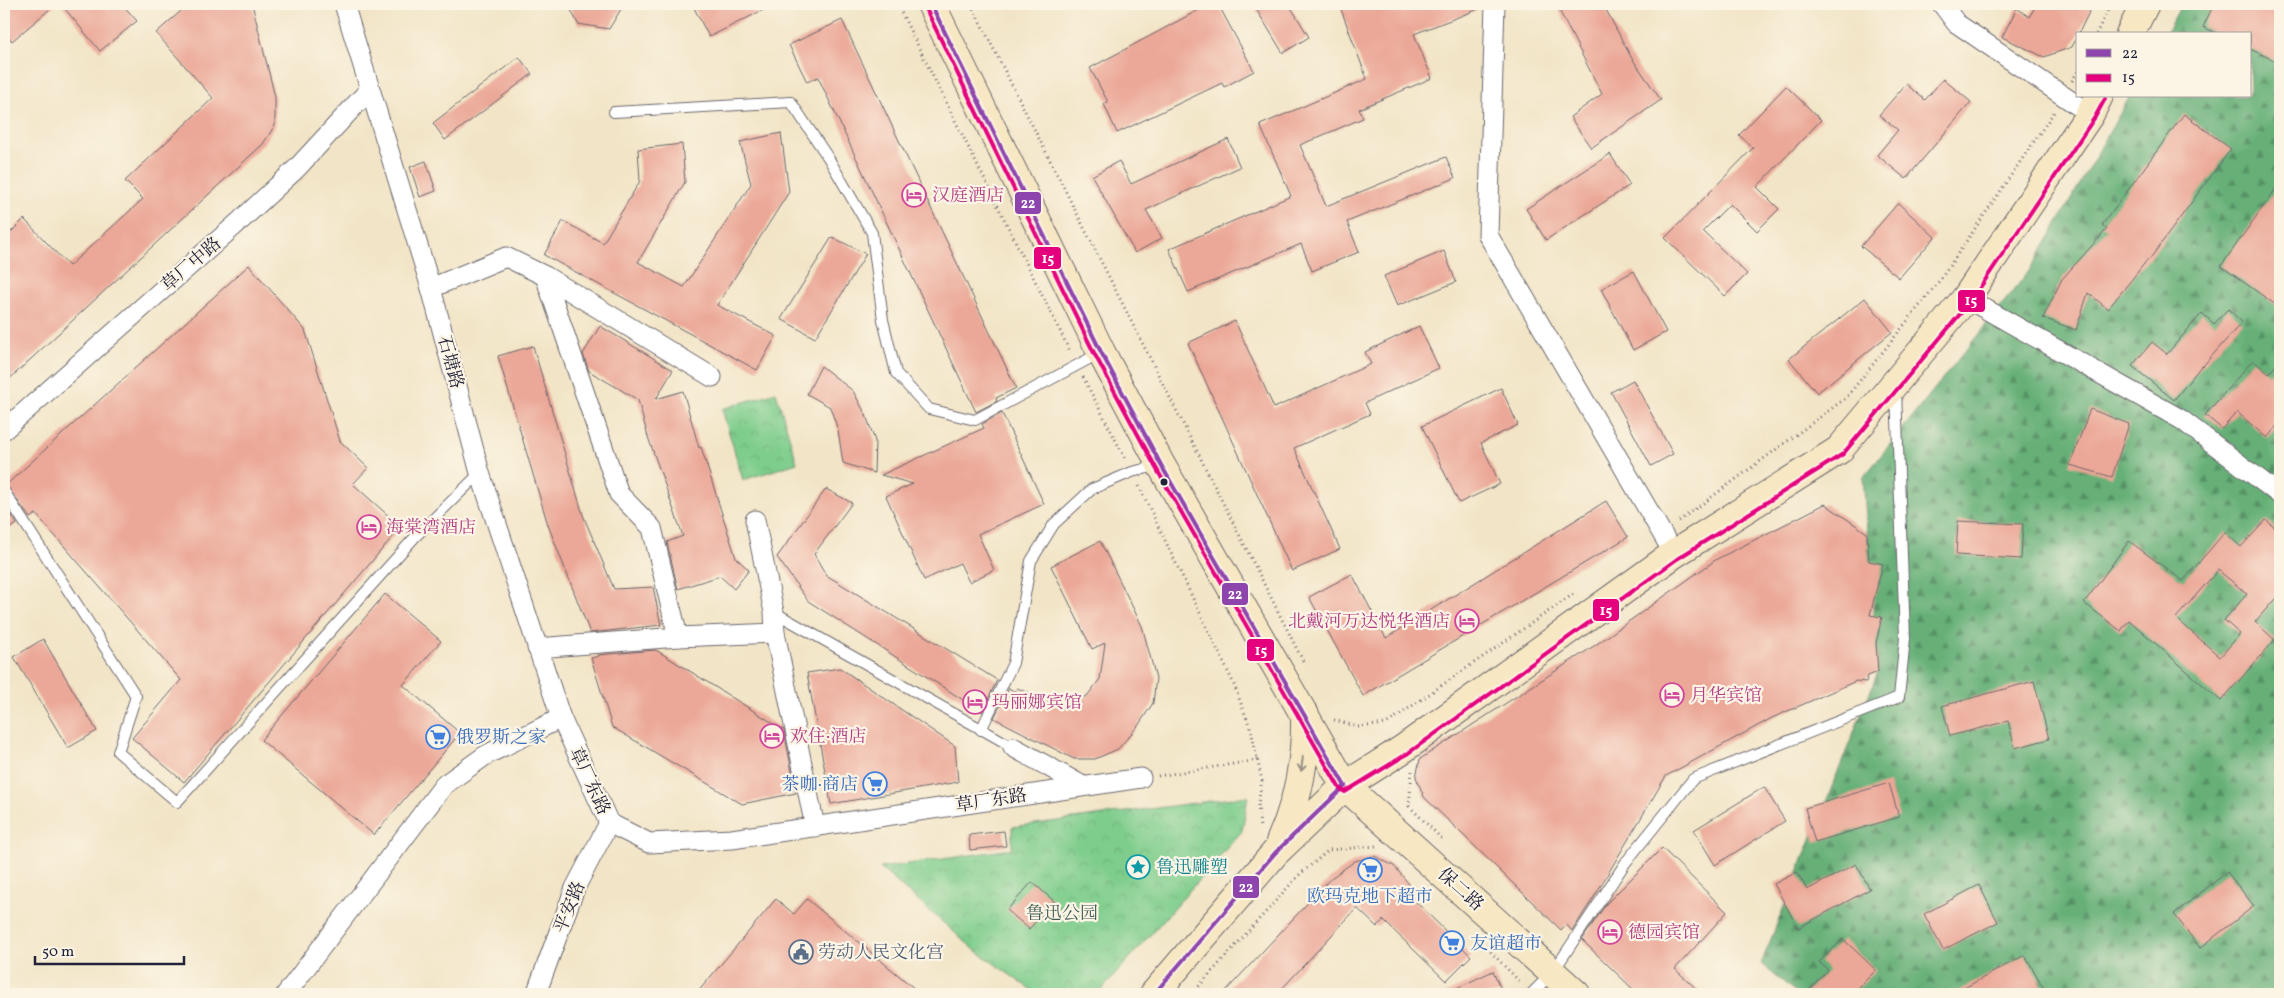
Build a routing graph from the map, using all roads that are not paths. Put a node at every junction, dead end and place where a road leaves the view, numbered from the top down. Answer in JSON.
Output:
{"nodes":[{"id":1,"x":344,"y":4,"type":"edge"},
{"id":2,"x":931,"y":4,"type":"edge"},
{"id":3,"x":1495,"y":4,"type":"edge"},
{"id":4,"x":1942,"y":4,"type":"edge"},
{"id":5,"x":2145,"y":4,"type":"edge"},
{"id":6,"x":2131,"y":32,"type":"edge"},
{"id":7,"x":370,"y":89,"type":"junction"},
{"id":8,"x":2095,"y":105,"type":"edge"},
{"id":9,"x":614,"y":112,"type":"dead end"},
{"id":10,"x":545,"y":276,"type":"junction"},
{"id":11,"x":431,"y":288,"type":"junction"},
{"id":12,"x":1966,"y":298,"type":"junction"},
{"id":13,"x":1101,"y":352,"type":"junction"},
{"id":14,"x":712,"y":377,"type":"dead end"},
{"id":15,"x":1895,"y":383,"type":"junction"},
{"id":16,"x":4,"y":430,"type":"edge"},
{"id":17,"x":1161,"y":465,"type":"junction"},
{"id":18,"x":480,"y":473,"type":"junction"},
{"id":19,"x":4,"y":491,"type":"edge"},
{"id":20,"x":2280,"y":495,"type":"edge"},
{"id":21,"x":755,"y":520,"type":"dead end"},
{"id":22,"x":1668,"y":544,"type":"junction"},
{"id":23,"x":774,"y":612,"type":"junction"},
{"id":24,"x":775,"y":633,"type":"junction"},
{"id":25,"x":678,"y":637,"type":"junction"},
{"id":26,"x":537,"y":648,"type":"junction"},
{"id":27,"x":1305,"y":715,"type":"junction"},
{"id":28,"x":561,"y":718,"type":"junction"},
{"id":29,"x":981,"y":730,"type":"junction"},
{"id":30,"x":1014,"y":747,"type":"joint"},
{"id":31,"x":1141,"y":778,"type":"road end"},
{"id":32,"x":1084,"y":786,"type":"junction"},
{"id":33,"x":1345,"y":786,"type":"junction"},
{"id":34,"x":610,"y":823,"type":"junction"},
{"id":35,"x":815,"y":827,"type":"junction"},
{"id":36,"x":1267,"y":842,"type":"junction"},
{"id":37,"x":1553,"y":972,"type":"junction"},
{"id":38,"x":286,"y":994,"type":"edge"},
{"id":39,"x":536,"y":994,"type":"edge"},
{"id":40,"x":1154,"y":994,"type":"edge"},
{"id":41,"x":1531,"y":994,"type":"edge"},
{"id":42,"x":1576,"y":994,"type":"edge"}],
"edges":[{"from":1,"to":7,"type":"street","name":"石塘路"},
{"from":2,"to":13,"type":"main road","name":"保二路"},
{"from":3,"to":22,"type":"street"},
{"from":4,"to":8,"type":"street"},
{"from":5,"to":6,"type":"main road"},
{"from":7,"to":11,"type":"street","name":"石塘路"},
{"from":7,"to":16,"type":"street","name":"草厂中路"},
{"from":8,"to":12,"type":"main road"},
{"from":9,"to":13,"type":"lane"},
{"from":10,"to":11,"type":"street"},
{"from":10,"to":14,"type":"street"},
{"from":10,"to":25,"type":"street"},
{"from":11,"to":18,"type":"street","name":"石塘路"},
{"from":12,"to":15,"type":"main road"},
{"from":12,"to":20,"type":"street"},
{"from":13,"to":17,"type":"main road","name":"保二路"},
{"from":15,"to":22,"type":"main road"},
{"from":15,"to":37,"type":"lane"},
{"from":17,"to":27,"type":"main road","name":"保二路"},
{"from":17,"to":29,"type":"lane"},
{"from":18,"to":19,"type":"lane"},
{"from":18,"to":26,"type":"street","name":"石塘路"},
{"from":21,"to":23,"type":"street"},
{"from":22,"to":33,"type":"main road"},
{"from":23,"to":24,"type":"street"},
{"from":23,"to":29,"type":"lane"},
{"from":24,"to":25,"type":"street"},
{"from":24,"to":35,"type":"street"},
{"from":25,"to":26,"type":"street"},
{"from":26,"to":28,"type":"street","name":"石塘路"},
{"from":27,"to":33,"type":"main road","name":"保二路"},
{"from":27,"to":36,"type":"main road","one_way":true},
{"from":28,"to":34,"type":"street","name":"草厂东路"},
{"from":28,"to":38,"type":"street"},
{"from":29,"to":30,"type":"lane"},
{"from":30,"to":32,"type":"street"},
{"from":31,"to":32,"type":"street","name":"草厂东路"},
{"from":32,"to":35,"type":"street","name":"草厂东路"},
{"from":33,"to":36,"type":"main road"},
{"from":33,"to":37,"type":"main road","name":"保二路"},
{"from":34,"to":35,"type":"street","name":"草厂东路"},
{"from":34,"to":39,"type":"street","name":"平安路"},
{"from":36,"to":40,"type":"main road"},
{"from":37,"to":41,"type":"lane"},
{"from":37,"to":42,"type":"main road","name":"保二路"}]}
